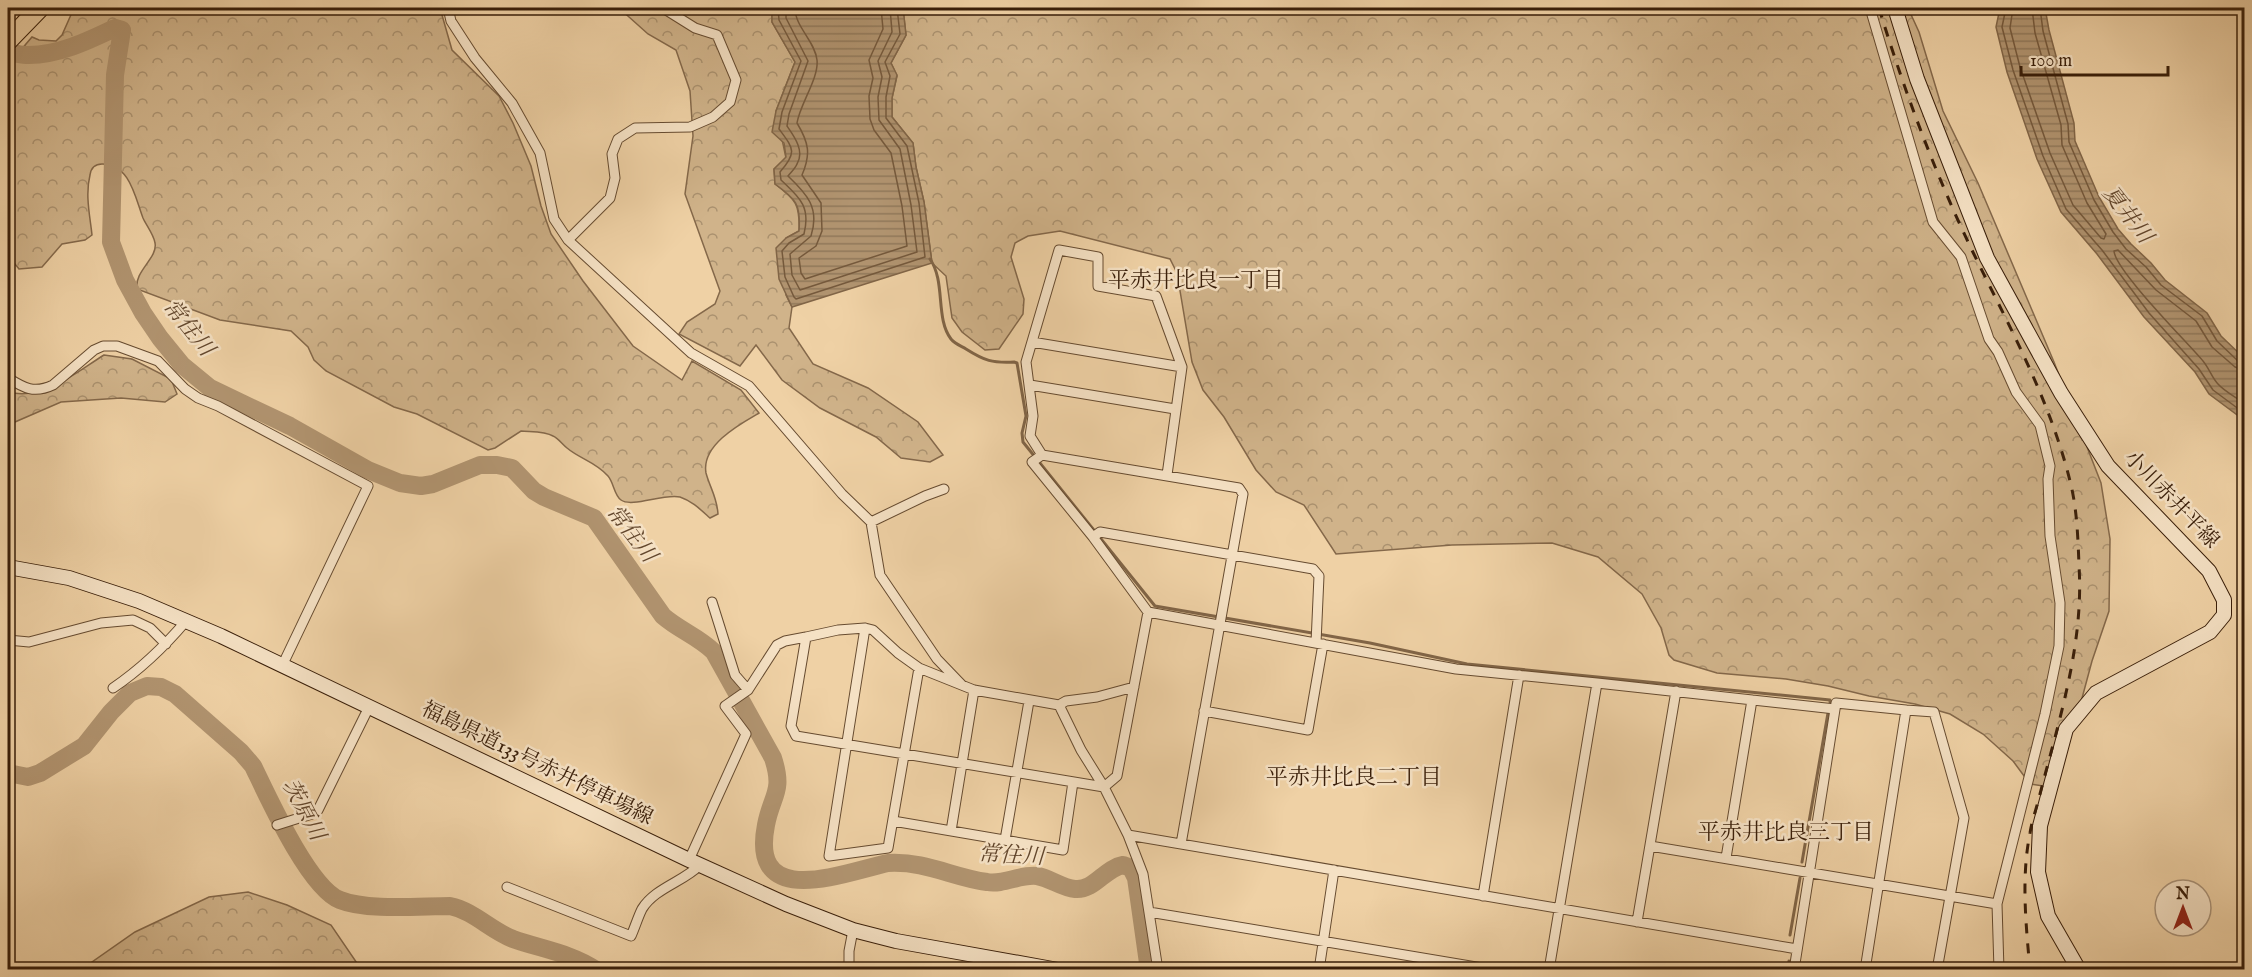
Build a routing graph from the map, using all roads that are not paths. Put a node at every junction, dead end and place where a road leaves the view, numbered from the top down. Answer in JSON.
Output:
{"nodes":[{"id":1,"x":13,"y":8,"type":"edge"},
{"id":2,"x":40,"y":8,"type":"edge"},
{"id":3,"x":448,"y":8,"type":"edge"},
{"id":4,"x":663,"y":8,"type":"edge"},
{"id":5,"x":1870,"y":8,"type":"edge"},
{"id":6,"x":1895,"y":8,"type":"edge"},
{"id":7,"x":8,"y":14,"type":"edge"},
{"id":8,"x":8,"y":41,"type":"edge"},
{"id":9,"x":568,"y":240,"type":"junction"},
{"id":10,"x":1032,"y":342,"type":"junction"},
{"id":11,"x":1182,"y":367,"type":"junction"},
{"id":12,"x":8,"y":378,"type":"edge"},
{"id":13,"x":1030,"y":385,"type":"junction"},
{"id":14,"x":1175,"y":409,"type":"junction"},
{"id":15,"x":1039,"y":458,"type":"junction"},
{"id":16,"x":1167,"y":476,"type":"junction"},
{"id":17,"x":944,"y":489,"type":"dead end"},
{"id":18,"x":871,"y":522,"type":"junction"},
{"id":19,"x":1096,"y":535,"type":"junction"},
{"id":20,"x":1232,"y":555,"type":"junction"},
{"id":21,"x":8,"y":567,"type":"edge"},
{"id":22,"x":712,"y":602,"type":"dead end"},
{"id":23,"x":1148,"y":612,"type":"junction"},
{"id":24,"x":1220,"y":619,"type":"junction"},
{"id":25,"x":186,"y":621,"type":"junction"},
{"id":26,"x":865,"y":628,"type":"junction"},
{"id":27,"x":806,"y":637,"type":"junction"},
{"id":28,"x":1318,"y":638,"type":"junction"},
{"id":29,"x":8,"y":640,"type":"edge"},
{"id":30,"x":166,"y":644,"type":"junction"},
{"id":31,"x":282,"y":666,"type":"junction"},
{"id":32,"x":919,"y":668,"type":"junction"},
{"id":33,"x":1519,"y":675,"type":"junction"},
{"id":34,"x":1597,"y":683,"type":"junction"},
{"id":35,"x":962,"y":685,"type":"junction"},
{"id":36,"x":1134,"y":687,"type":"junction"},
{"id":37,"x":113,"y":688,"type":"dead end"},
{"id":38,"x":974,"y":690,"type":"junction"},
{"id":39,"x":1676,"y":691,"type":"junction"},
{"id":40,"x":746,"y":692,"type":"junction"},
{"id":41,"x":1752,"y":700,"type":"junction"},
{"id":42,"x":1029,"y":701,"type":"junction"},
{"id":43,"x":1059,"y":705,"type":"junction"},
{"id":44,"x":369,"y":708,"type":"junction"},
{"id":45,"x":1835,"y":709,"type":"junction"},
{"id":46,"x":1906,"y":710,"type":"junction"},
{"id":47,"x":1204,"y":711,"type":"junction"},
{"id":48,"x":847,"y":744,"type":"junction"},
{"id":49,"x":904,"y":753,"type":"junction"},
{"id":50,"x":962,"y":763,"type":"junction"},
{"id":51,"x":1017,"y":772,"type":"junction"},
{"id":52,"x":1073,"y":782,"type":"junction"},
{"id":53,"x":1104,"y":788,"type":"junction"},
{"id":54,"x":893,"y":821,"type":"junction"},
{"id":55,"x":278,"y":825,"type":"dead end"},
{"id":56,"x":951,"y":831,"type":"junction"},
{"id":57,"x":1128,"y":835,"type":"junction"},
{"id":58,"x":1005,"y":840,"type":"junction"},
{"id":59,"x":1181,"y":844,"type":"junction"},
{"id":60,"x":1650,"y":846,"type":"junction"},
{"id":61,"x":1726,"y":858,"type":"junction"},
{"id":62,"x":694,"y":863,"type":"junction"},
{"id":63,"x":1334,"y":870,"type":"junction"},
{"id":64,"x":1810,"y":873,"type":"junction"},
{"id":65,"x":1879,"y":884,"type":"junction"},
{"id":66,"x":507,"y":887,"type":"dead end"},
{"id":67,"x":1950,"y":895,"type":"junction"},
{"id":68,"x":1483,"y":896,"type":"junction"},
{"id":69,"x":1998,"y":904,"type":"junction"},
{"id":70,"x":1559,"y":909,"type":"junction"},
{"id":71,"x":1149,"y":912,"type":"junction"},
{"id":72,"x":1637,"y":922,"type":"junction"},
{"id":73,"x":853,"y":930,"type":"junction"},
{"id":74,"x":1323,"y":941,"type":"junction"},
{"id":75,"x":1797,"y":949,"type":"junction"},
{"id":76,"x":849,"y":969,"type":"edge"},
{"id":77,"x":1058,"y":969,"type":"edge"},
{"id":78,"x":1158,"y":969,"type":"edge"},
{"id":79,"x":1319,"y":969,"type":"edge"},
{"id":80,"x":1494,"y":969,"type":"edge"},
{"id":81,"x":1549,"y":969,"type":"edge"},
{"id":82,"x":1794,"y":969,"type":"edge"},
{"id":83,"x":1865,"y":969,"type":"edge"},
{"id":84,"x":1936,"y":969,"type":"edge"},
{"id":85,"x":2000,"y":969,"type":"edge"},
{"id":86,"x":2079,"y":969,"type":"edge"}],
"edges":[{"from":1,"to":7,"type":"highway"},
{"from":2,"to":8,"type":"highway"},
{"from":3,"to":9,"type":"street"},
{"from":4,"to":9,"type":"street"},
{"from":5,"to":69,"type":"street"},
{"from":6,"to":86,"type":"main road","name":"小川赤井平線"},
{"from":9,"to":18,"type":"street"},
{"from":10,"to":11,"type":"street"},
{"from":10,"to":11,"type":"street"},
{"from":10,"to":13,"type":"street"},
{"from":11,"to":14,"type":"street"},
{"from":12,"to":31,"type":"street"},
{"from":13,"to":14,"type":"street"},
{"from":13,"to":15,"type":"street"},
{"from":14,"to":16,"type":"street"},
{"from":15,"to":16,"type":"street"},
{"from":15,"to":19,"type":"street"},
{"from":16,"to":20,"type":"street"},
{"from":17,"to":18,"type":"street"},
{"from":18,"to":35,"type":"street"},
{"from":19,"to":20,"type":"street"},
{"from":19,"to":23,"type":"street"},
{"from":20,"to":24,"type":"street"},
{"from":20,"to":28,"type":"street"},
{"from":21,"to":25,"type":"main road","name":"福島県道133号赤井停車場線"},
{"from":22,"to":40,"type":"street"},
{"from":23,"to":24,"type":"street"},
{"from":23,"to":36,"type":"street"},
{"from":24,"to":28,"type":"street"},
{"from":24,"to":47,"type":"street"},
{"from":25,"to":30,"type":"street"},
{"from":25,"to":31,"type":"main road","name":"福島県道133号赤井停車場線"},
{"from":26,"to":27,"type":"street"},
{"from":26,"to":32,"type":"street"},
{"from":26,"to":48,"type":"street"},
{"from":27,"to":40,"type":"street"},
{"from":27,"to":48,"type":"street"},
{"from":28,"to":33,"type":"street"},
{"from":28,"to":47,"type":"street"},
{"from":29,"to":30,"type":"street"},
{"from":30,"to":37,"type":"street"},
{"from":31,"to":44,"type":"main road","name":"福島県道133号赤井停車場線"},
{"from":32,"to":35,"type":"street"},
{"from":32,"to":49,"type":"street"},
{"from":33,"to":34,"type":"street"},
{"from":33,"to":68,"type":"street"},
{"from":34,"to":39,"type":"street"},
{"from":34,"to":70,"type":"street"},
{"from":35,"to":38,"type":"street"},
{"from":36,"to":43,"type":"street"},
{"from":36,"to":53,"type":"street"},
{"from":38,"to":42,"type":"street"},
{"from":38,"to":50,"type":"street"},
{"from":39,"to":41,"type":"street"},
{"from":39,"to":60,"type":"street"},
{"from":40,"to":62,"type":"street"},
{"from":41,"to":45,"type":"street"},
{"from":41,"to":61,"type":"street"},
{"from":42,"to":43,"type":"street"},
{"from":42,"to":51,"type":"street"},
{"from":43,"to":53,"type":"street"},
{"from":44,"to":55,"type":"street"},
{"from":44,"to":62,"type":"main road","name":"福島県道133号赤井停車場線"},
{"from":45,"to":46,"type":"street"},
{"from":45,"to":64,"type":"street"},
{"from":46,"to":65,"type":"street"},
{"from":46,"to":67,"type":"street"},
{"from":47,"to":59,"type":"street"},
{"from":48,"to":49,"type":"street"},
{"from":48,"to":54,"type":"street"},
{"from":49,"to":50,"type":"street"},
{"from":49,"to":54,"type":"street"},
{"from":50,"to":51,"type":"street"},
{"from":50,"to":56,"type":"street"},
{"from":51,"to":52,"type":"street"},
{"from":51,"to":58,"type":"street"},
{"from":52,"to":53,"type":"street"},
{"from":52,"to":58,"type":"street"},
{"from":53,"to":57,"type":"street"},
{"from":54,"to":56,"type":"street"},
{"from":56,"to":58,"type":"street"},
{"from":57,"to":59,"type":"street"},
{"from":57,"to":71,"type":"street"},
{"from":59,"to":63,"type":"street"},
{"from":60,"to":61,"type":"street"},
{"from":60,"to":72,"type":"street"},
{"from":61,"to":64,"type":"street"},
{"from":62,"to":66,"type":"street"},
{"from":62,"to":73,"type":"main road","name":"福島県道133号赤井停車場線"},
{"from":63,"to":68,"type":"street"},
{"from":63,"to":74,"type":"street"},
{"from":64,"to":65,"type":"street"},
{"from":64,"to":75,"type":"street"},
{"from":65,"to":67,"type":"street"},
{"from":65,"to":83,"type":"street"},
{"from":67,"to":69,"type":"street"},
{"from":67,"to":84,"type":"street"},
{"from":68,"to":70,"type":"street"},
{"from":69,"to":85,"type":"street"},
{"from":70,"to":72,"type":"street"},
{"from":70,"to":81,"type":"street"},
{"from":71,"to":74,"type":"street"},
{"from":71,"to":78,"type":"street"},
{"from":72,"to":75,"type":"street"},
{"from":73,"to":76,"type":"street"},
{"from":73,"to":77,"type":"main road","name":"福島県道133号赤井停車場線"},
{"from":74,"to":79,"type":"street"},
{"from":74,"to":80,"type":"street"},
{"from":75,"to":82,"type":"street"}]}
